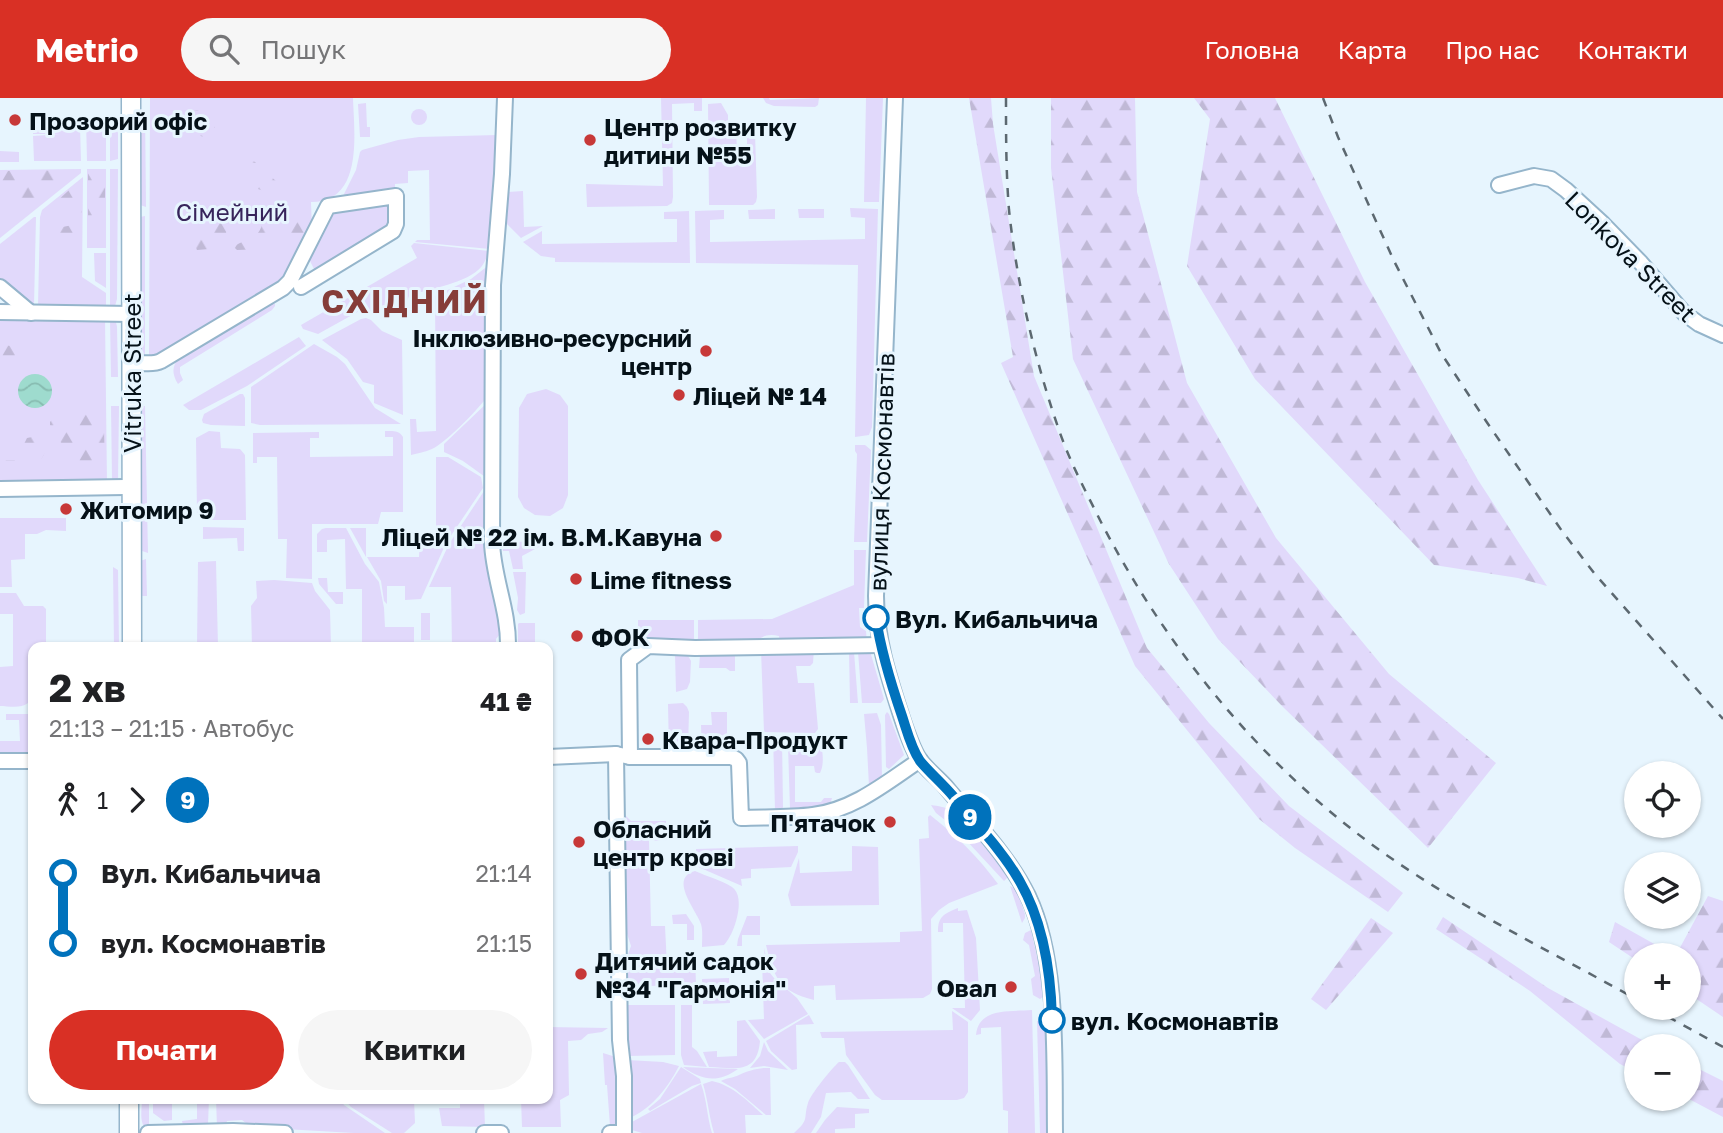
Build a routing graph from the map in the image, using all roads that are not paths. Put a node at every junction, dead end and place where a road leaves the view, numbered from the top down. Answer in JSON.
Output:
{"nodes":[{"id":1,"x":125,"y":98,"type":"edge"},
{"id":2,"x":131,"y":98,"type":"edge"},
{"id":3,"x":505,"y":98,"type":"edge"},
{"id":4,"x":895,"y":98,"type":"edge"},
{"id":5,"x":1499,"y":185,"type":"dead end"},
{"id":6,"x":0,"y":286,"type":"edge"},
{"id":7,"x":301,"y":287,"type":"dead end"},
{"id":8,"x":0,"y":312,"type":"edge"},
{"id":9,"x":31,"y":313,"type":"junction"},
{"id":10,"x":128,"y":314,"type":"junction"},
{"id":11,"x":1723,"y":335,"type":"edge"},
{"id":12,"x":131,"y":364,"type":"junction"},
{"id":13,"x":125,"y":487,"type":"junction"},
{"id":14,"x":0,"y":489,"type":"edge"},
{"id":15,"x":126,"y":642,"type":"edge"},
{"id":16,"x":132,"y":642,"type":"edge"},
{"id":17,"x":509,"y":642,"type":"edge"},
{"id":18,"x":880,"y":645,"type":"junction"},
{"id":19,"x":623,"y":755,"type":"junction"},
{"id":20,"x":553,"y":757,"type":"edge"},
{"id":21,"x":920,"y":760,"type":"junction"},
{"id":22,"x":0,"y":761,"type":"edge"},
{"id":23,"x":28,"y":761,"type":"edge"},
{"id":24,"x":129,"y":1104,"type":"edge"},
{"id":25,"x":135,"y":1104,"type":"edge"},
{"id":26,"x":129,"y":1133,"type":"edge"},
{"id":27,"x":135,"y":1133,"type":"edge"},
{"id":28,"x":148,"y":1133,"type":"edge"},
{"id":29,"x":285,"y":1133,"type":"edge"},
{"id":30,"x":484,"y":1133,"type":"edge"},
{"id":31,"x":501,"y":1133,"type":"edge"},
{"id":32,"x":610,"y":1133,"type":"edge"},
{"id":33,"x":624,"y":1133,"type":"edge"},
{"id":34,"x":1055,"y":1133,"type":"edge"}],
"edges":[{"from":1,"to":10,"type":"main road"},
{"from":2,"to":10,"type":"main road","name":"Vitruka Street"},
{"from":3,"to":17,"type":"street"},
{"from":4,"to":18,"type":"street","name":"вулиця Космонавтів"},
{"from":5,"to":11,"type":"street","name":"Lonkova Street"},
{"from":6,"to":9,"type":"street"},
{"from":7,"to":12,"type":"street"},
{"from":8,"to":9,"type":"street"},
{"from":9,"to":10,"type":"street"},
{"from":10,"to":12,"type":"main road","name":"Vitruka Street"},
{"from":10,"to":13,"type":"main road"},
{"from":12,"to":16,"type":"main road","name":"Vitruka Street"},
{"from":13,"to":14,"type":"street"},
{"from":13,"to":15,"type":"main road"},
{"from":18,"to":19,"type":"street"},
{"from":18,"to":21,"type":"street","name":"вулиця Космонавтів"},
{"from":19,"to":20,"type":"street"},
{"from":19,"to":21,"type":"street"},
{"from":19,"to":33,"type":"street"},
{"from":21,"to":34,"type":"street","name":"вулиця Космонавтів"},
{"from":22,"to":23,"type":"street"},
{"from":24,"to":26,"type":"main road"},
{"from":25,"to":27,"type":"main road"},
{"from":28,"to":29,"type":"street"},
{"from":30,"to":31,"type":"street"},
{"from":32,"to":33,"type":"street"}]}
